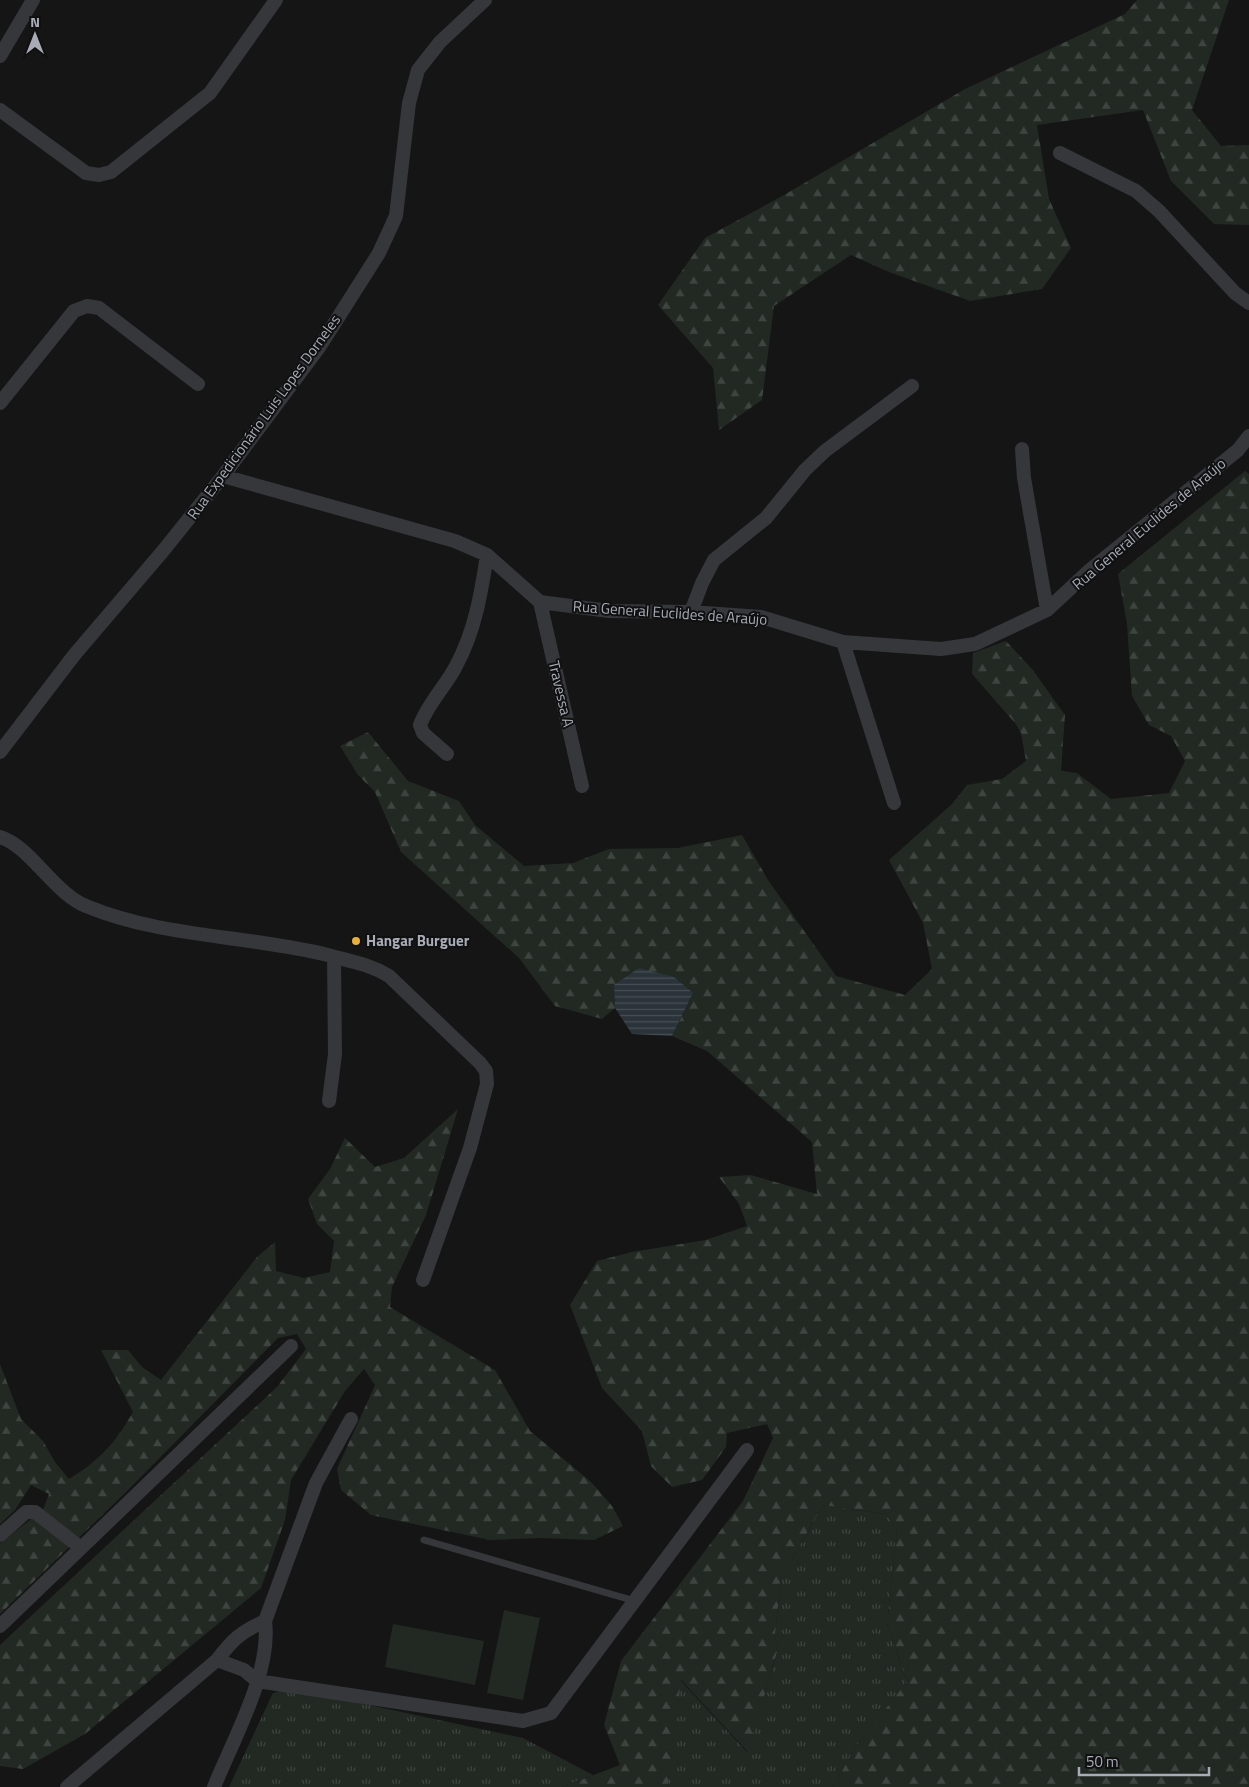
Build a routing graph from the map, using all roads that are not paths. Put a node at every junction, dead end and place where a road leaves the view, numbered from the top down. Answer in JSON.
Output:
{"nodes":[{"id":1,"x":33,"y":0,"type":"edge"},
{"id":2,"x":276,"y":0,"type":"edge"},
{"id":3,"x":486,"y":0,"type":"edge"},
{"id":4,"x":0,"y":56,"type":"edge"},
{"id":5,"x":0,"y":110,"type":"edge"},
{"id":6,"x":1060,"y":152,"type":"dead end"},
{"id":7,"x":1249,"y":303,"type":"edge"},
{"id":8,"x":198,"y":384,"type":"dead end"},
{"id":9,"x":912,"y":386,"type":"dead end"},
{"id":10,"x":0,"y":403,"type":"edge"},
{"id":11,"x":1249,"y":436,"type":"edge"},
{"id":12,"x":1022,"y":449,"type":"dead end"},
{"id":13,"x":223,"y":476,"type":"junction"},
{"id":14,"x":487,"y":555,"type":"junction"},
{"id":15,"x":540,"y":602,"type":"junction"},
{"id":16,"x":1047,"y":610,"type":"junction"},
{"id":17,"x":690,"y":612,"type":"junction"},
{"id":18,"x":843,"y":642,"type":"junction"},
{"id":19,"x":0,"y":752,"type":"edge"},
{"id":20,"x":447,"y":754,"type":"dead end"},
{"id":21,"x":582,"y":786,"type":"dead end"},
{"id":22,"x":894,"y":803,"type":"dead end"},
{"id":23,"x":0,"y":837,"type":"edge"},
{"id":24,"x":334,"y":957,"type":"junction"},
{"id":25,"x":329,"y":1101,"type":"dead end"},
{"id":26,"x":423,"y":1280,"type":"dead end"},
{"id":27,"x":291,"y":1346,"type":"dead end"},
{"id":28,"x":351,"y":1419,"type":"dead end"},
{"id":29,"x":746,"y":1450,"type":"dead end"},
{"id":30,"x":0,"y":1535,"type":"edge"},
{"id":31,"x":424,"y":1540,"type":"dead end"},
{"id":32,"x":81,"y":1548,"type":"junction"},
{"id":33,"x":636,"y":1602,"type":"junction"},
{"id":34,"x":265,"y":1621,"type":"junction"},
{"id":35,"x":0,"y":1626,"type":"edge"},
{"id":36,"x":216,"y":1660,"type":"junction"},
{"id":37,"x":257,"y":1681,"type":"junction"},
{"id":38,"x":69,"y":1786,"type":"edge"},
{"id":39,"x":214,"y":1787,"type":"edge"}],
"edges":[{"from":1,"to":4,"type":"street"},
{"from":2,"to":5,"type":"street"},
{"from":3,"to":13,"type":"street","name":"Rua Expedicionário Luis Lopes Dorneles"},
{"from":6,"to":7,"type":"street"},
{"from":8,"to":10,"type":"street"},
{"from":9,"to":17,"type":"street"},
{"from":11,"to":16,"type":"street","name":"Rua General Euclides de Araújo"},
{"from":12,"to":16,"type":"street"},
{"from":13,"to":14,"type":"street"},
{"from":13,"to":19,"type":"street","name":"Rua Expedicionário Luis Lopes Dorneles"},
{"from":14,"to":15,"type":"street"},
{"from":14,"to":20,"type":"street"},
{"from":15,"to":17,"type":"street","name":"Rua General Euclides de Araújo"},
{"from":15,"to":21,"type":"street","name":"Travessa A"},
{"from":16,"to":18,"type":"street","name":"Rua General Euclides de Araújo"},
{"from":17,"to":18,"type":"street","name":"Rua General Euclides de Araújo"},
{"from":18,"to":22,"type":"street"},
{"from":23,"to":24,"type":"street"},
{"from":24,"to":25,"type":"street"},
{"from":24,"to":26,"type":"street"},
{"from":27,"to":32,"type":"street"},
{"from":28,"to":34,"type":"street"},
{"from":29,"to":33,"type":"street"},
{"from":30,"to":32,"type":"street"},
{"from":31,"to":33,"type":"lane"},
{"from":32,"to":35,"type":"street"},
{"from":33,"to":37,"type":"street"},
{"from":34,"to":36,"type":"street"},
{"from":34,"to":37,"type":"street"},
{"from":36,"to":37,"type":"street"},
{"from":36,"to":38,"type":"street"},
{"from":37,"to":39,"type":"street"}]}
